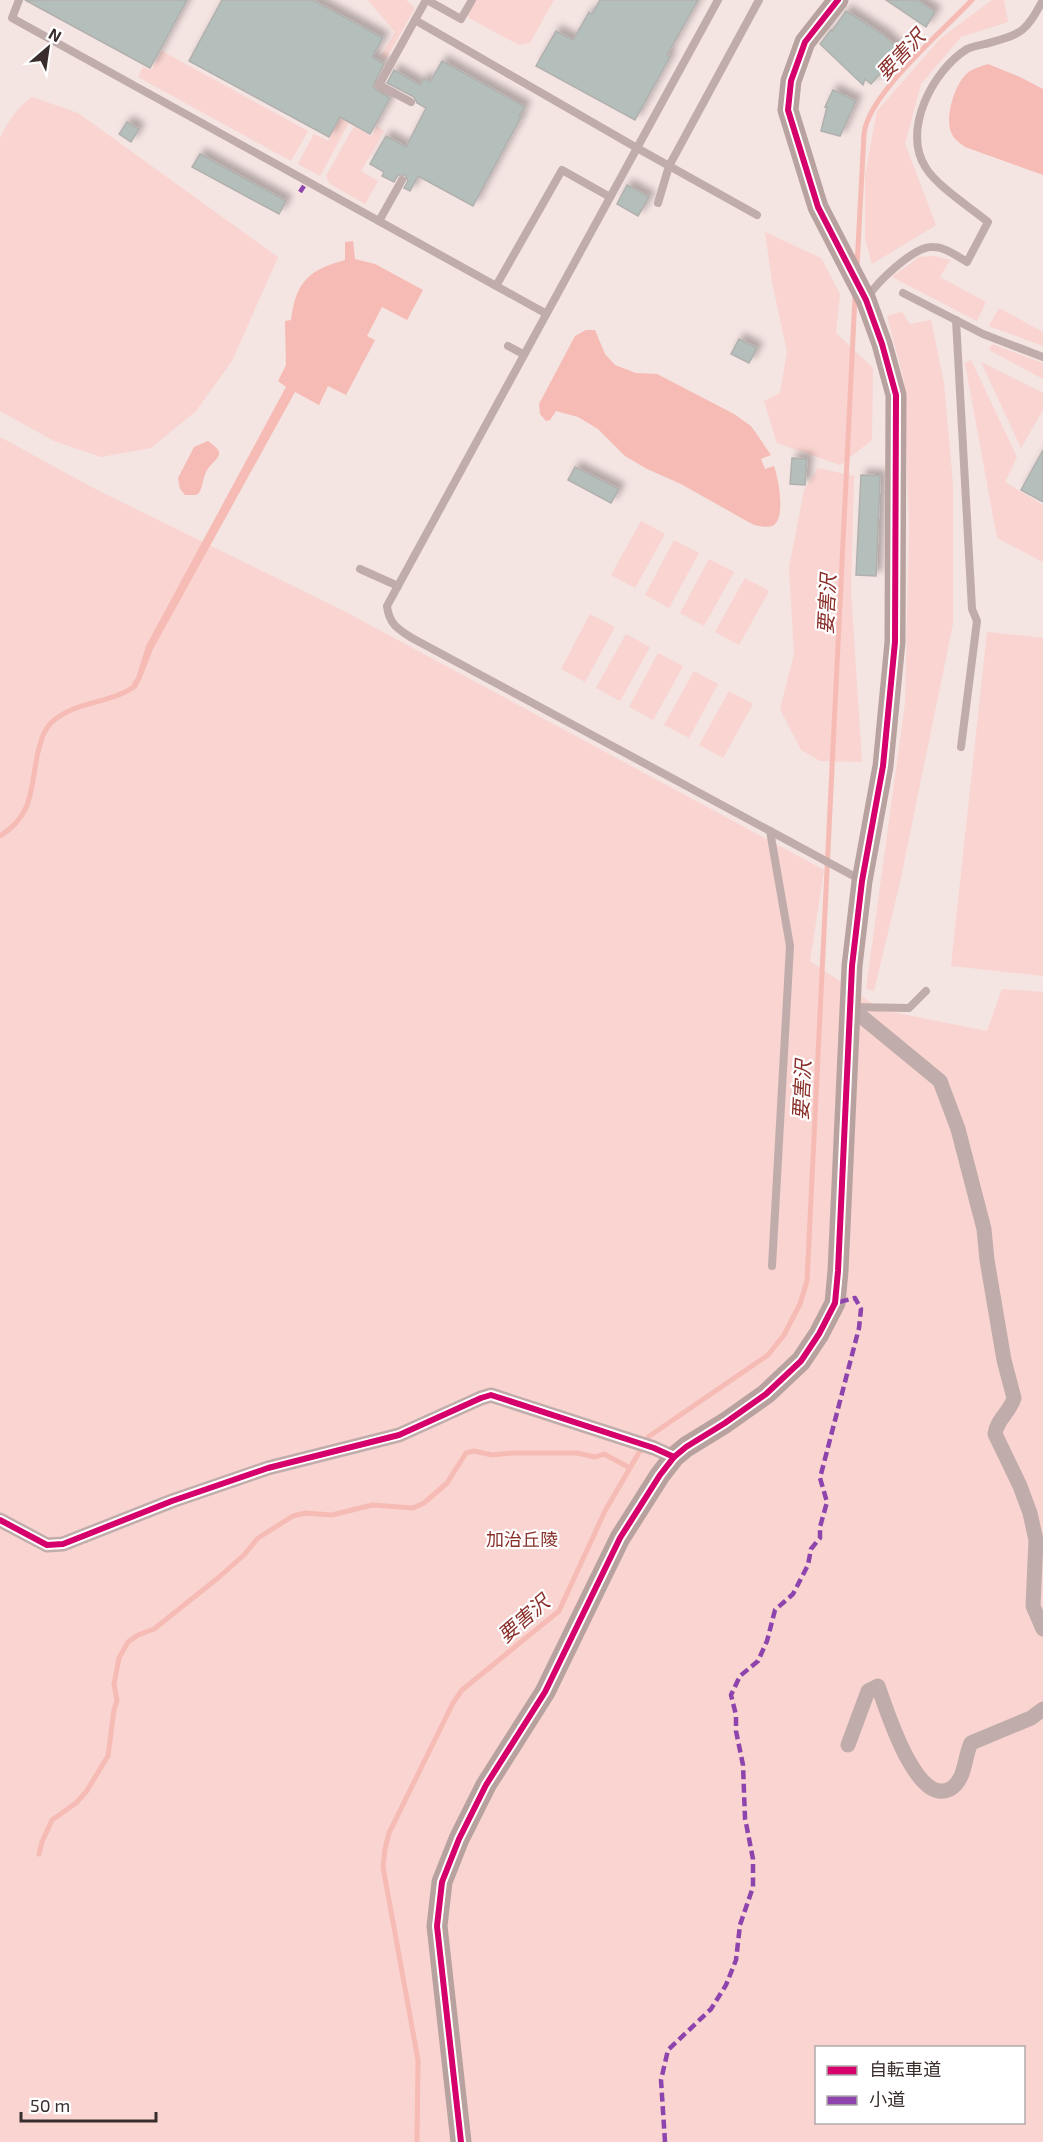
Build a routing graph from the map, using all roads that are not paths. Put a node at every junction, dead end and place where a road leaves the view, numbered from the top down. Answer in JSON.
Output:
{"nodes":[{"id":1,"x":19,"y":0,"type":"edge"},
{"id":2,"x":427,"y":0,"type":"edge"},
{"id":3,"x":472,"y":0,"type":"edge"},
{"id":4,"x":718,"y":0,"type":"edge"},
{"id":5,"x":759,"y":0,"type":"edge"},
{"id":6,"x":838,"y":0,"type":"edge"},
{"id":7,"x":1043,"y":0,"type":"edge"},
{"id":8,"x":415,"y":20,"type":"junction"},
{"id":9,"x":411,"y":102,"type":"dead end"},
{"id":10,"x":637,"y":148,"type":"junction"},
{"id":11,"x":669,"y":166,"type":"junction"},
{"id":12,"x":402,"y":180,"type":"dead end"},
{"id":13,"x":610,"y":197,"type":"junction"},
{"id":14,"x":658,"y":203,"type":"dead end"},
{"id":15,"x":757,"y":215,"type":"dead end"},
{"id":16,"x":379,"y":221,"type":"junction"},
{"id":17,"x":496,"y":286,"type":"junction"},
{"id":18,"x":903,"y":293,"type":"dead end"},
{"id":19,"x":865,"y":299,"type":"junction"},
{"id":20,"x":545,"y":313,"type":"junction"},
{"id":21,"x":956,"y":320,"type":"junction"},
{"id":22,"x":508,"y":346,"type":"dead end"},
{"id":23,"x":523,"y":354,"type":"junction"},
{"id":24,"x":1043,"y":357,"type":"edge"},
{"id":25,"x":360,"y":569,"type":"dead end"},
{"id":26,"x":398,"y":586,"type":"junction"},
{"id":27,"x":961,"y":747,"type":"dead end"},
{"id":28,"x":770,"y":831,"type":"junction"},
{"id":29,"x":862,"y":881,"type":"junction"},
{"id":30,"x":926,"y":991,"type":"dead end"},
{"id":31,"x":850,"y":1007,"type":"junction"},
{"id":32,"x":772,"y":1266,"type":"dead end"},
{"id":33,"x":674,"y":1457,"type":"junction"},
{"id":34,"x":0,"y":1520,"type":"edge"},
{"id":35,"x":1043,"y":1629,"type":"edge"},
{"id":36,"x":1043,"y":1709,"type":"edge"},
{"id":37,"x":848,"y":1745,"type":"dead end"},
{"id":38,"x":461,"y":2142,"type":"edge"}],
"edges":[{"from":1,"to":16,"type":"lane"},
{"from":2,"to":3,"type":"lane"},
{"from":2,"to":8,"type":"lane"},
{"from":4,"to":10,"type":"lane"},
{"from":5,"to":11,"type":"lane"},
{"from":6,"to":19,"type":"street"},
{"from":7,"to":19,"type":"lane"},
{"from":8,"to":9,"type":"lane"},
{"from":8,"to":10,"type":"lane"},
{"from":10,"to":11,"type":"lane"},
{"from":10,"to":13,"type":"lane"},
{"from":11,"to":14,"type":"lane"},
{"from":11,"to":15,"type":"lane"},
{"from":12,"to":16,"type":"lane"},
{"from":13,"to":17,"type":"lane"},
{"from":13,"to":20,"type":"lane"},
{"from":16,"to":17,"type":"lane"},
{"from":17,"to":20,"type":"lane"},
{"from":18,"to":21,"type":"lane"},
{"from":19,"to":29,"type":"street"},
{"from":20,"to":23,"type":"lane"},
{"from":21,"to":24,"type":"lane"},
{"from":21,"to":27,"type":"lane"},
{"from":22,"to":23,"type":"lane"},
{"from":23,"to":26,"type":"lane"},
{"from":25,"to":26,"type":"lane"},
{"from":26,"to":28,"type":"lane"},
{"from":28,"to":29,"type":"lane"},
{"from":28,"to":32,"type":"lane"},
{"from":29,"to":31,"type":"street"},
{"from":30,"to":31,"type":"lane"},
{"from":31,"to":33,"type":"street"},
{"from":31,"to":35,"type":"street"},
{"from":33,"to":34,"type":"street"},
{"from":33,"to":38,"type":"street"},
{"from":36,"to":37,"type":"street"}]}
